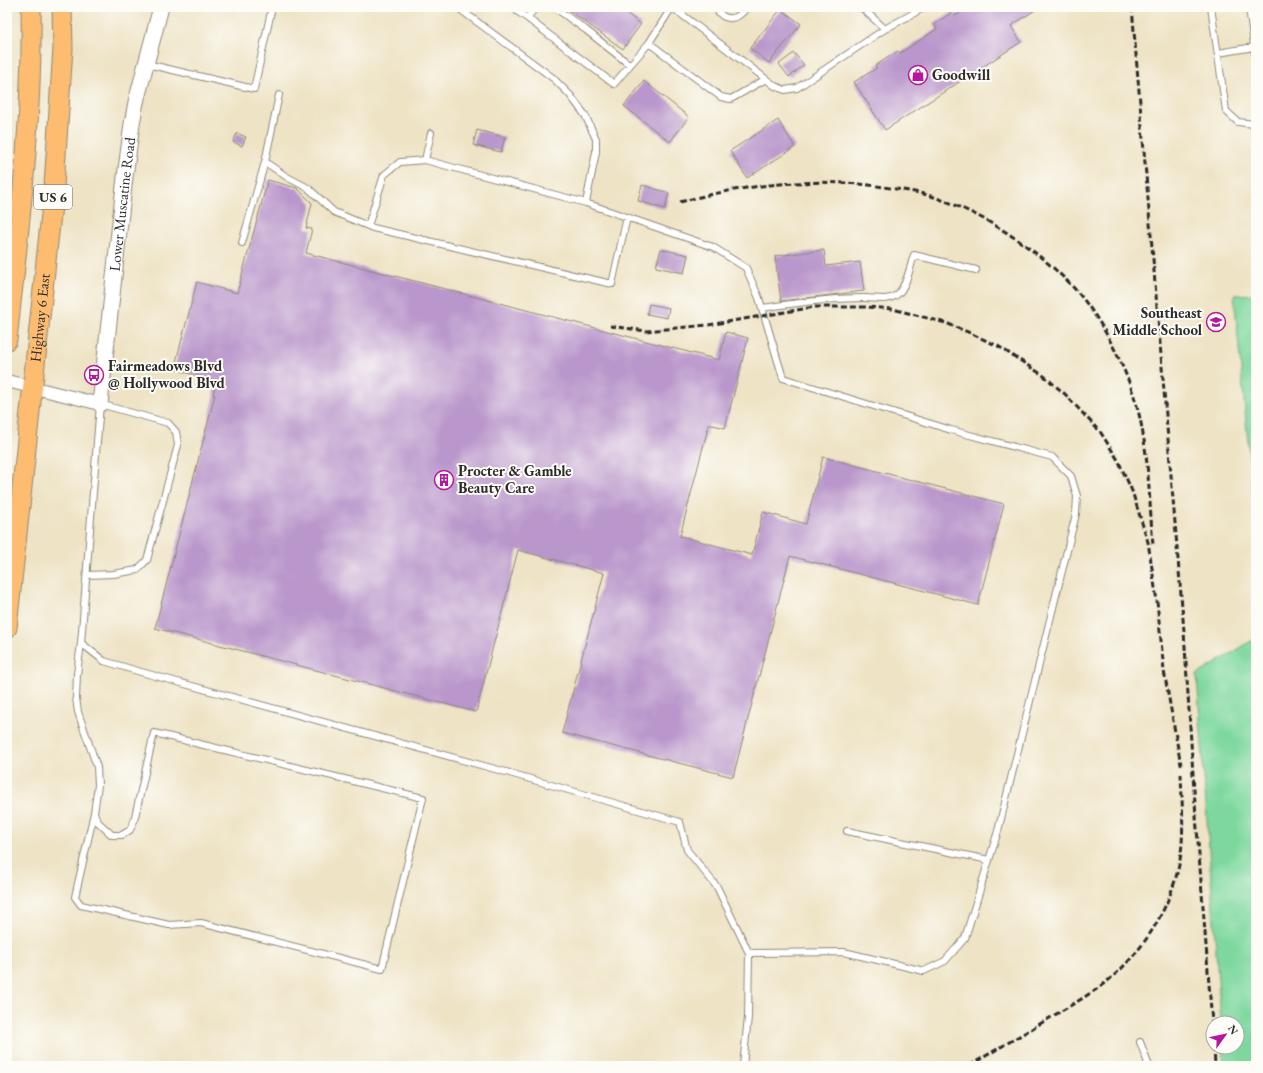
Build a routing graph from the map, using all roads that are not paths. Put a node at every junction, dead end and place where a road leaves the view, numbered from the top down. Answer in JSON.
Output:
{"nodes":[{"id":1,"x":31,"y":7,"type":"edge"},
{"id":2,"x":62,"y":7,"type":"edge"},
{"id":3,"x":161,"y":7,"type":"edge"},
{"id":4,"x":272,"y":7,"type":"edge"},
{"id":5,"x":457,"y":7,"type":"edge"},
{"id":6,"x":511,"y":7,"type":"edge"},
{"id":7,"x":536,"y":7,"type":"edge"},
{"id":8,"x":554,"y":7,"type":"edge"},
{"id":9,"x":672,"y":7,"type":"edge"},
{"id":10,"x":715,"y":7,"type":"edge"},
{"id":11,"x":747,"y":7,"type":"edge"},
{"id":12,"x":861,"y":7,"type":"edge"},
{"id":13,"x":925,"y":7,"type":"edge"},
{"id":14,"x":1211,"y":7,"type":"edge"},
{"id":15,"x":1249,"y":7,"type":"edge"},
{"id":16,"x":527,"y":18,"type":"junction"},
{"id":17,"x":885,"y":29,"type":"junction"},
{"id":18,"x":649,"y":43,"type":"junction"},
{"id":19,"x":1254,"y":47,"type":"junction"},
{"id":20,"x":1218,"y":53,"type":"junction"},
{"id":21,"x":1256,"y":60,"type":"edge"},
{"id":22,"x":146,"y":64,"type":"junction"},
{"id":23,"x":630,"y":65,"type":"junction"},
{"id":24,"x":766,"y":79,"type":"junction"},
{"id":25,"x":279,"y":95,"type":"dead end"},
{"id":26,"x":1255,"y":123,"type":"edge"},
{"id":27,"x":431,"y":133,"type":"dead end"},
{"id":28,"x":1256,"y":139,"type":"edge"},
{"id":29,"x":425,"y":160,"type":"junction"},
{"id":30,"x":265,"y":162,"type":"junction"},
{"id":31,"x":586,"y":202,"type":"junction"},
{"id":32,"x":627,"y":217,"type":"junction"},
{"id":33,"x":368,"y":226,"type":"junction"},
{"id":34,"x":242,"y":243,"type":"dead end"},
{"id":35,"x":976,"y":270,"type":"dead end"},
{"id":36,"x":762,"y":308,"type":"junction"},
{"id":37,"x":7,"y":340,"type":"edge"},
{"id":38,"x":7,"y":381,"type":"edge"},
{"id":39,"x":34,"y":387,"type":"junction"},
{"id":40,"x":100,"y":404,"type":"junction"},
{"id":41,"x":87,"y":576,"type":"junction"},
{"id":42,"x":7,"y":628,"type":"edge"},
{"id":43,"x":81,"y":643,"type":"junction"},
{"id":44,"x":94,"y":813,"type":"junction"},
{"id":45,"x":847,"y":831,"type":"dead end"},
{"id":46,"x":989,"y":860,"type":"junction"},
{"id":47,"x":749,"y":953,"type":"junction"},
{"id":48,"x":1140,"y":1042,"type":"dead end"},
{"id":49,"x":743,"y":1066,"type":"edge"},
{"id":50,"x":1149,"y":1066,"type":"edge"}],
"edges":[{"from":1,"to":37,"type":"main road","name":"Highway 6 East","number":"US 6"},
{"from":2,"to":39,"type":"main road","name":"Highway 6 East","number":"US 6"},
{"from":3,"to":22,"type":"street","name":"Lower Muscatine Road"},
{"from":4,"to":22,"type":"lane"},
{"from":5,"to":31,"type":"lane"},
{"from":6,"to":16,"type":"lane"},
{"from":7,"to":16,"type":"lane"},
{"from":8,"to":23,"type":"lane"},
{"from":9,"to":18,"type":"lane"},
{"from":9,"to":24,"type":"lane"},
{"from":10,"to":11,"type":"lane"},
{"from":12,"to":17,"type":"lane"},
{"from":13,"to":17,"type":"lane"},
{"from":14,"to":20,"type":"lane"},
{"from":15,"to":19,"type":"lane"},
{"from":16,"to":23,"type":"lane"},
{"from":17,"to":24,"type":"lane"},
{"from":18,"to":23,"type":"lane"},
{"from":18,"to":24,"type":"lane"},
{"from":19,"to":20,"type":"lane"},
{"from":19,"to":21,"type":"lane"},
{"from":20,"to":26,"type":"lane"},
{"from":22,"to":40,"type":"street","name":"Lower Muscatine Road"},
{"from":25,"to":30,"type":"lane"},
{"from":26,"to":28,"type":"lane"},
{"from":27,"to":29,"type":"lane"},
{"from":29,"to":31,"type":"lane"},
{"from":29,"to":33,"type":"lane"},
{"from":30,"to":33,"type":"lane"},
{"from":30,"to":34,"type":"lane"},
{"from":31,"to":32,"type":"lane"},
{"from":32,"to":33,"type":"lane"},
{"from":32,"to":36,"type":"lane"},
{"from":35,"to":36,"type":"lane"},
{"from":36,"to":46,"type":"lane"},
{"from":38,"to":39,"type":"street"},
{"from":39,"to":40,"type":"street"},
{"from":39,"to":42,"type":"main road","name":"Highway 6 East","number":"US 6"},
{"from":40,"to":41,"type":"lane"},
{"from":40,"to":41,"type":"lane"},
{"from":41,"to":43,"type":"lane"},
{"from":43,"to":44,"type":"lane"},
{"from":43,"to":47,"type":"lane"},
{"from":44,"to":44,"type":"lane"},
{"from":45,"to":46,"type":"lane"},
{"from":46,"to":47,"type":"lane"},
{"from":47,"to":49,"type":"lane"},
{"from":48,"to":50,"type":"lane"}]}
